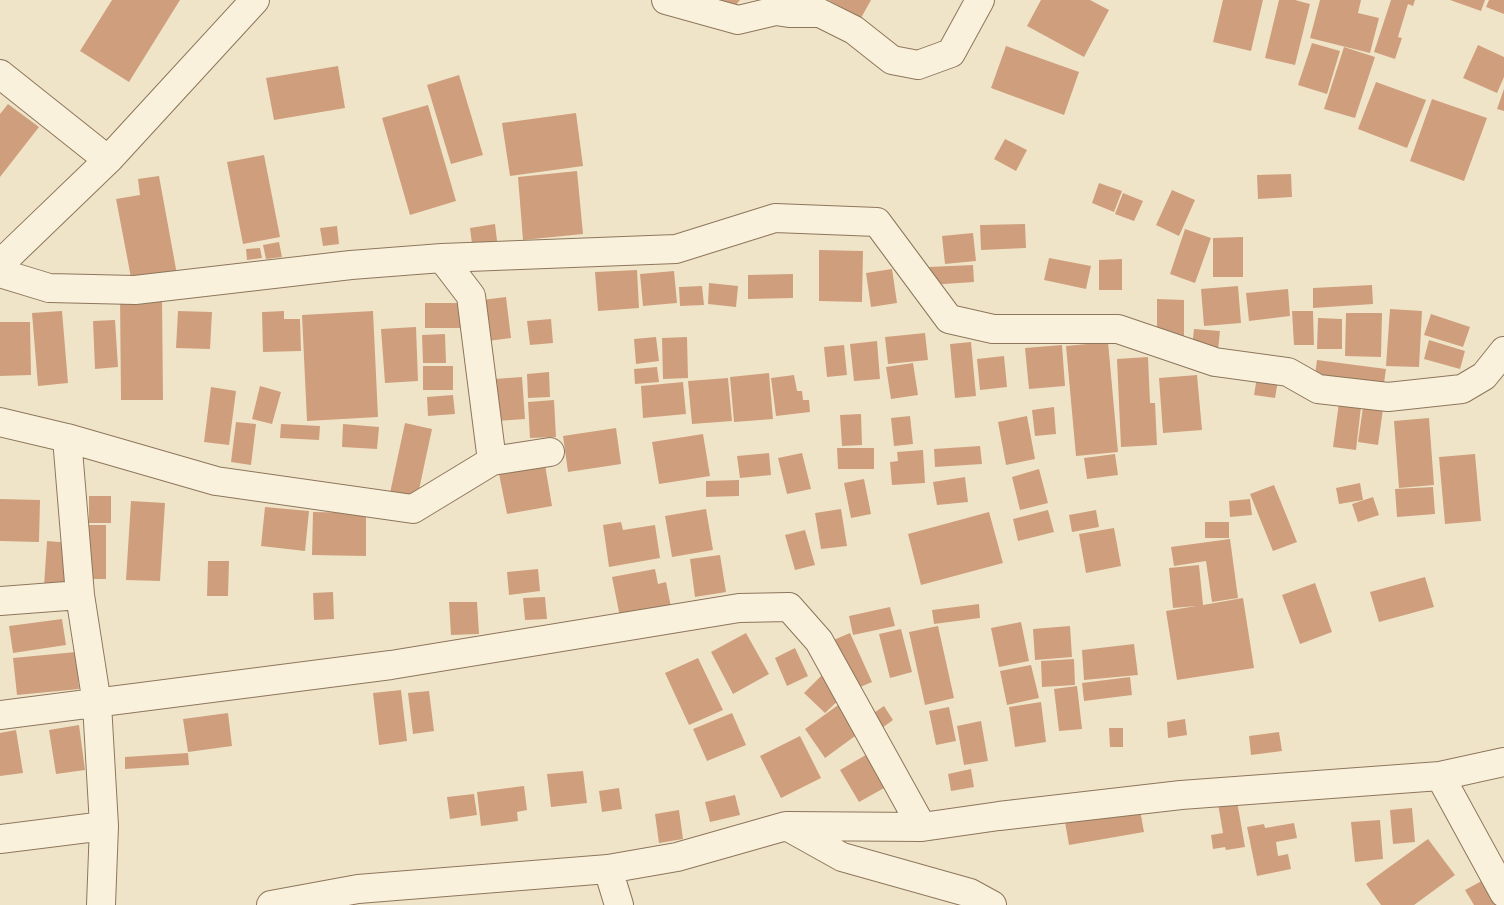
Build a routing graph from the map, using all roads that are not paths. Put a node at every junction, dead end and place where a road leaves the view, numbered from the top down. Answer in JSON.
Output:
{"nodes":[{"id":1,"x":255,"y":0,"type":"edge"},
{"id":2,"x":666,"y":0,"type":"edge"},
{"id":3,"x":980,"y":0,"type":"edge"},
{"id":4,"x":0,"y":74,"type":"edge"},
{"id":5,"x":108,"y":160,"type":"junction"},
{"id":6,"x":442,"y":258,"type":"junction"},
{"id":7,"x":0,"y":264,"type":"edge"},
{"id":8,"x":0,"y":273,"type":"edge"},
{"id":9,"x":1504,"y":350,"type":"edge"},
{"id":10,"x":0,"y":422,"type":"edge"},
{"id":11,"x":67,"y":438,"type":"junction"},
{"id":12,"x":550,"y":452,"type":"dead end"},
{"id":13,"x":492,"y":461,"type":"junction"},
{"id":14,"x":80,"y":595,"type":"junction"},
{"id":15,"x":0,"y":601,"type":"edge"},
{"id":16,"x":97,"y":704,"type":"junction"},
{"id":17,"x":0,"y":715,"type":"edge"},
{"id":18,"x":1504,"y":762,"type":"edge"},
{"id":19,"x":1440,"y":776,"type":"junction"},
{"id":20,"x":104,"y":826,"type":"junction"},
{"id":21,"x":786,"y":826,"type":"junction"},
{"id":22,"x":922,"y":827,"type":"junction"},
{"id":23,"x":0,"y":839,"type":"edge"},
{"id":24,"x":608,"y":869,"type":"junction"},
{"id":25,"x":1504,"y":893,"type":"edge"},
{"id":26,"x":100,"y":905,"type":"edge"},
{"id":27,"x":272,"y":905,"type":"edge"},
{"id":28,"x":619,"y":905,"type":"edge"},
{"id":29,"x":992,"y":905,"type":"edge"}],
"edges":[{"from":1,"to":5,"type":"street"},
{"from":2,"to":3,"type":"street"},
{"from":4,"to":5,"type":"street"},
{"from":5,"to":7,"type":"street"},
{"from":6,"to":8,"type":"street"},
{"from":6,"to":9,"type":"street"},
{"from":6,"to":13,"type":"street"},
{"from":10,"to":11,"type":"street"},
{"from":11,"to":13,"type":"street"},
{"from":11,"to":14,"type":"street"},
{"from":12,"to":13,"type":"street"},
{"from":14,"to":15,"type":"street"},
{"from":14,"to":16,"type":"street"},
{"from":16,"to":17,"type":"street"},
{"from":16,"to":20,"type":"street"},
{"from":16,"to":22,"type":"street"},
{"from":18,"to":19,"type":"street"},
{"from":19,"to":22,"type":"street"},
{"from":19,"to":25,"type":"street"},
{"from":20,"to":23,"type":"street"},
{"from":20,"to":26,"type":"street"},
{"from":21,"to":22,"type":"street"},
{"from":21,"to":24,"type":"street"},
{"from":21,"to":29,"type":"street"},
{"from":24,"to":27,"type":"street"},
{"from":24,"to":28,"type":"street"}]}
